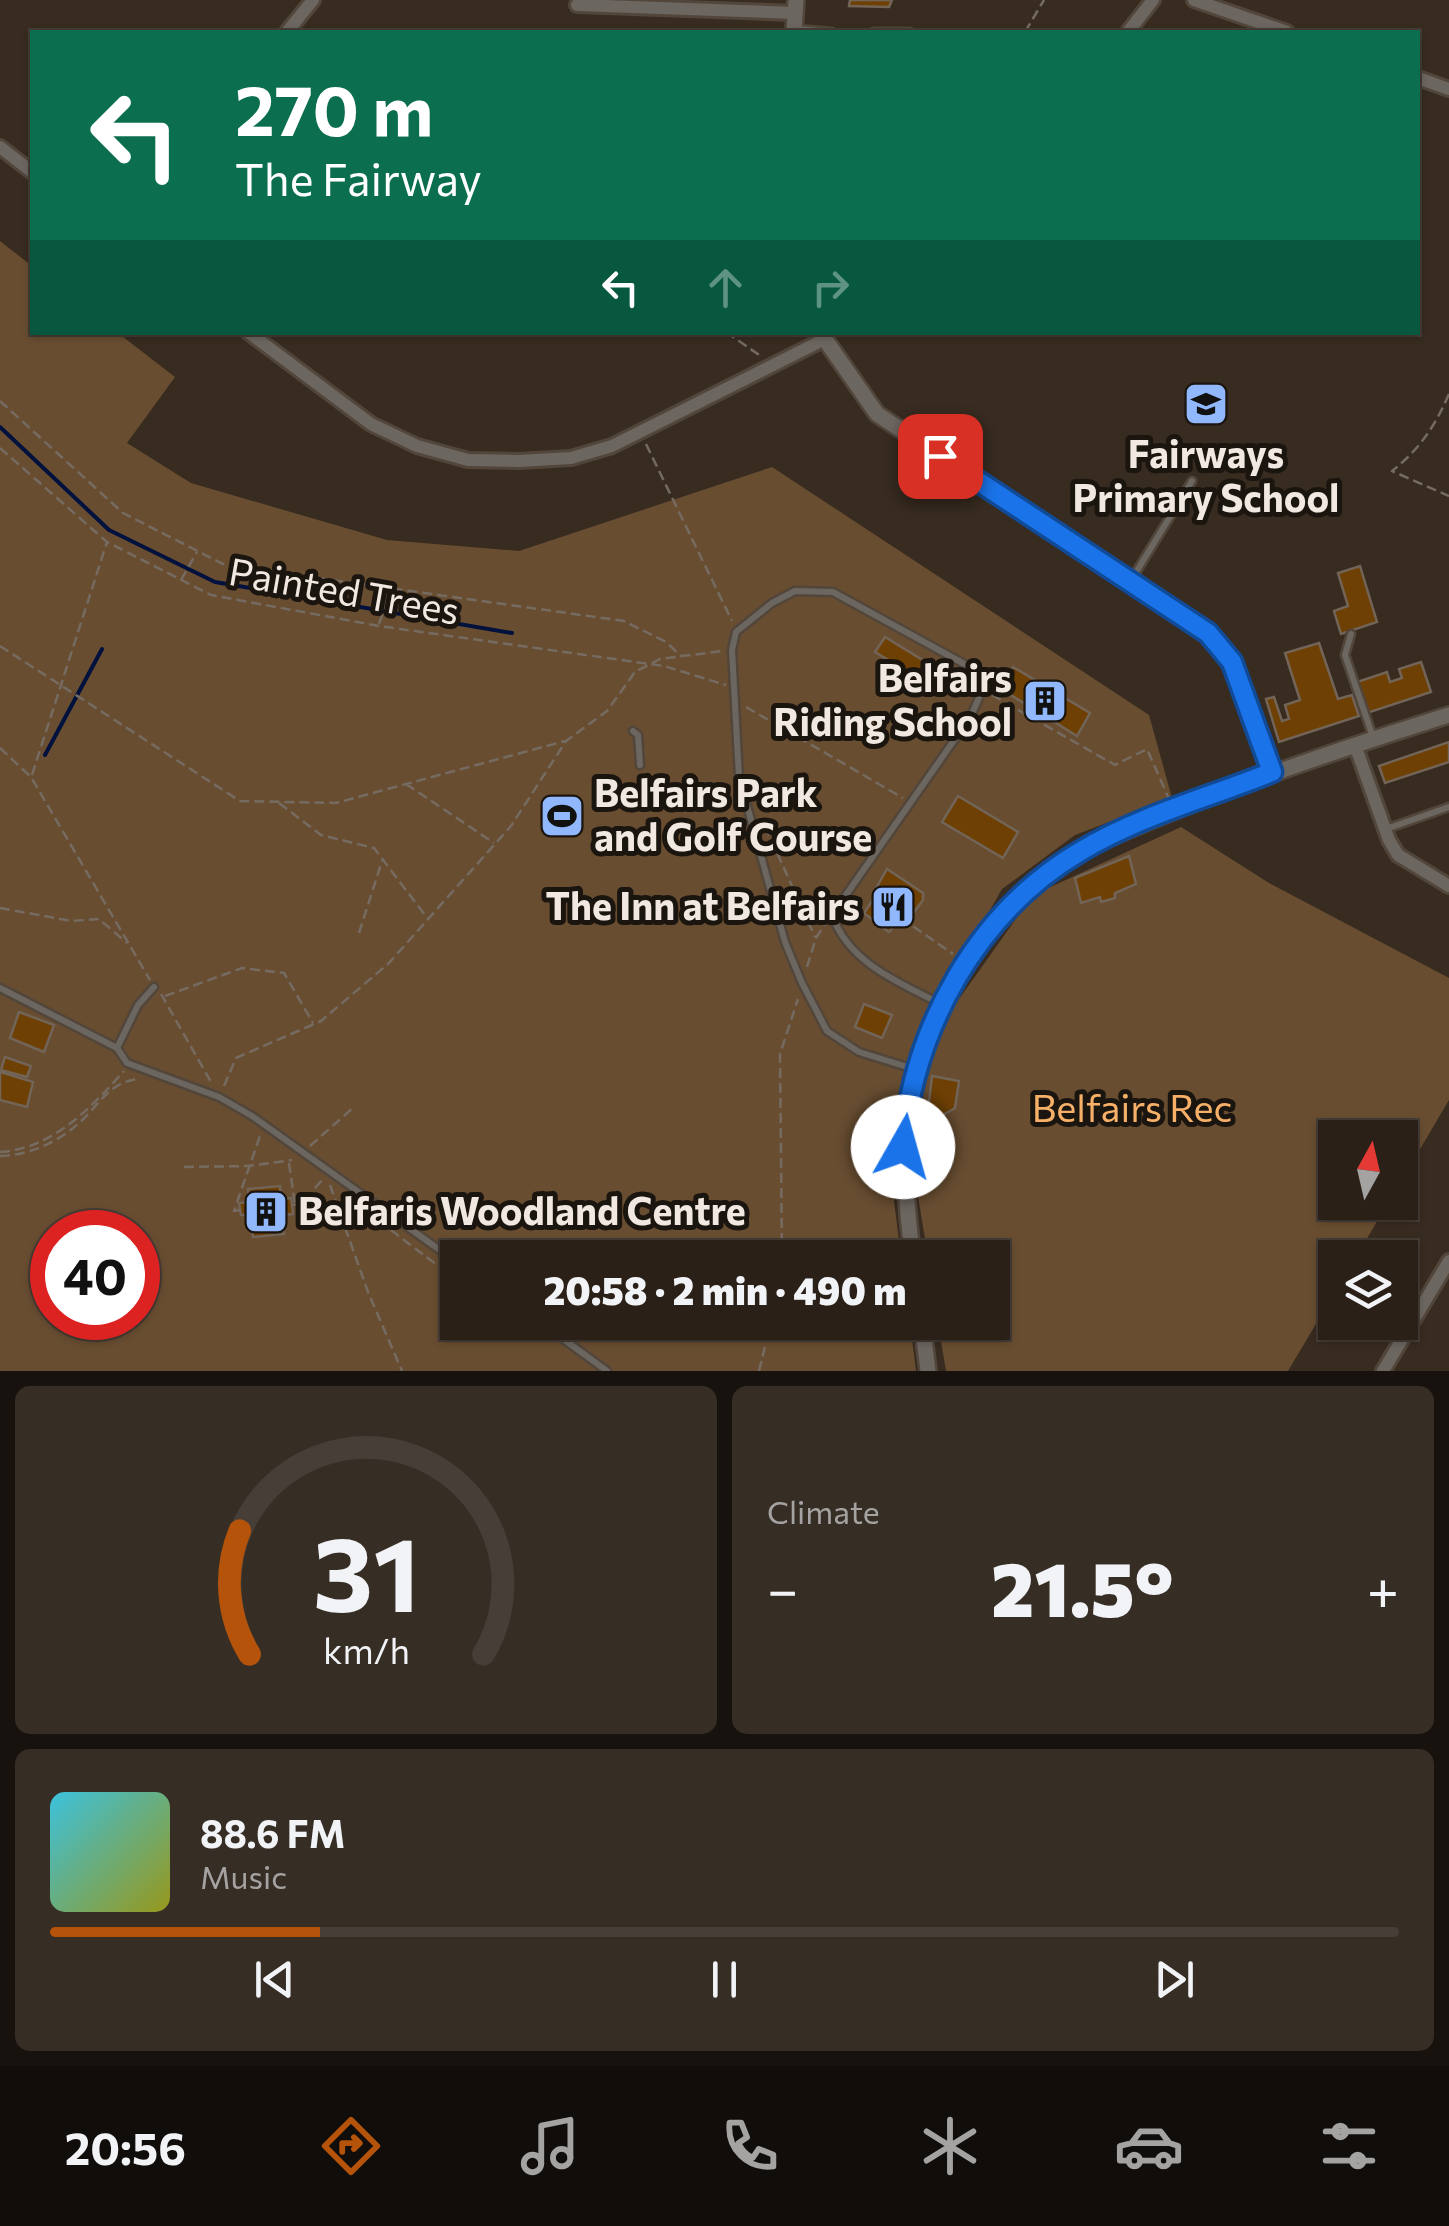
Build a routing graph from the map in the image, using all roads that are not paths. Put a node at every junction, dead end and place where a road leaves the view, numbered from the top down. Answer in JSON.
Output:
{"nodes":[{"id":1,"x":312,"y":0,"type":"edge"},
{"id":2,"x":1153,"y":0,"type":"edge"},
{"id":3,"x":1194,"y":0,"type":"edge"},
{"id":4,"x":577,"y":5,"type":"dead end"},
{"id":5,"x":795,"y":18,"type":"edge"},
{"id":6,"x":289,"y":30,"type":"edge"},
{"id":7,"x":827,"y":30,"type":"edge"},
{"id":8,"x":1130,"y":30,"type":"edge"},
{"id":9,"x":1281,"y":30,"type":"edge"},
{"id":10,"x":1420,"y":79,"type":"edge"},
{"id":11,"x":1449,"y":89,"type":"edge"},
{"id":12,"x":0,"y":147,"type":"edge"},
{"id":13,"x":30,"y":170,"type":"edge"},
{"id":14,"x":252,"y":335,"type":"edge"},
{"id":15,"x":822,"y":336,"type":"edge"},
{"id":16,"x":1192,"y":481,"type":"dead end"},
{"id":17,"x":1129,"y":583,"type":"junction"},
{"id":18,"x":1351,"y":634,"type":"dead end"},
{"id":19,"x":1449,"y":715,"type":"edge"},
{"id":20,"x":633,"y":731,"type":"dead end"},
{"id":21,"x":1374,"y":739,"type":"junction"},
{"id":22,"x":1356,"y":745,"type":"junction"},
{"id":23,"x":640,"y":765,"type":"dead end"},
{"id":24,"x":1272,"y":772,"type":"junction"},
{"id":25,"x":1449,"y":807,"type":"edge"},
{"id":26,"x":1384,"y":829,"type":"junction"},
{"id":27,"x":1449,"y":886,"type":"edge"},
{"id":28,"x":154,"y":987,"type":"road end"},
{"id":29,"x":0,"y":988,"type":"edge"},
{"id":30,"x":942,"y":1004,"type":"junction"},
{"id":31,"x":117,"y":1048,"type":"junction"},
{"id":32,"x":916,"y":1070,"type":"junction"},
{"id":33,"x":910,"y":1240,"type":"edge"},
{"id":34,"x":440,"y":1251,"type":"edge"},
{"id":35,"x":1449,"y":1261,"type":"edge"},
{"id":36,"x":565,"y":1340,"type":"edge"},
{"id":37,"x":924,"y":1340,"type":"edge"},
{"id":38,"x":607,"y":1371,"type":"edge"},
{"id":39,"x":928,"y":1371,"type":"edge"},
{"id":40,"x":1383,"y":1371,"type":"edge"}],
"edges":[{"from":1,"to":6,"type":"street"},
{"from":2,"to":8,"type":"street"},
{"from":3,"to":9,"type":"street"},
{"from":4,"to":5,"type":"street"},
{"from":5,"to":7,"type":"lane"},
{"from":10,"to":11,"type":"street"},
{"from":12,"to":13,"type":"street"},
{"from":14,"to":15,"type":"street"},
{"from":15,"to":17,"type":"street"},
{"from":16,"to":17,"type":"lane"},
{"from":17,"to":24,"type":"street"},
{"from":18,"to":21,"type":"lane"},
{"from":19,"to":21,"type":"street"},
{"from":20,"to":23,"type":"lane"},
{"from":21,"to":22,"type":"street"},
{"from":22,"to":24,"type":"street"},
{"from":22,"to":26,"type":"street"},
{"from":24,"to":30,"type":"street"},
{"from":25,"to":26,"type":"lane"},
{"from":26,"to":27,"type":"street"},
{"from":28,"to":31,"type":"lane"},
{"from":29,"to":31,"type":"lane"},
{"from":30,"to":32,"type":"street"},
{"from":30,"to":32,"type":"lane"},
{"from":31,"to":34,"type":"lane"},
{"from":32,"to":33,"type":"street"},
{"from":35,"to":40,"type":"street"},
{"from":36,"to":38,"type":"lane"},
{"from":37,"to":39,"type":"street"}]}
